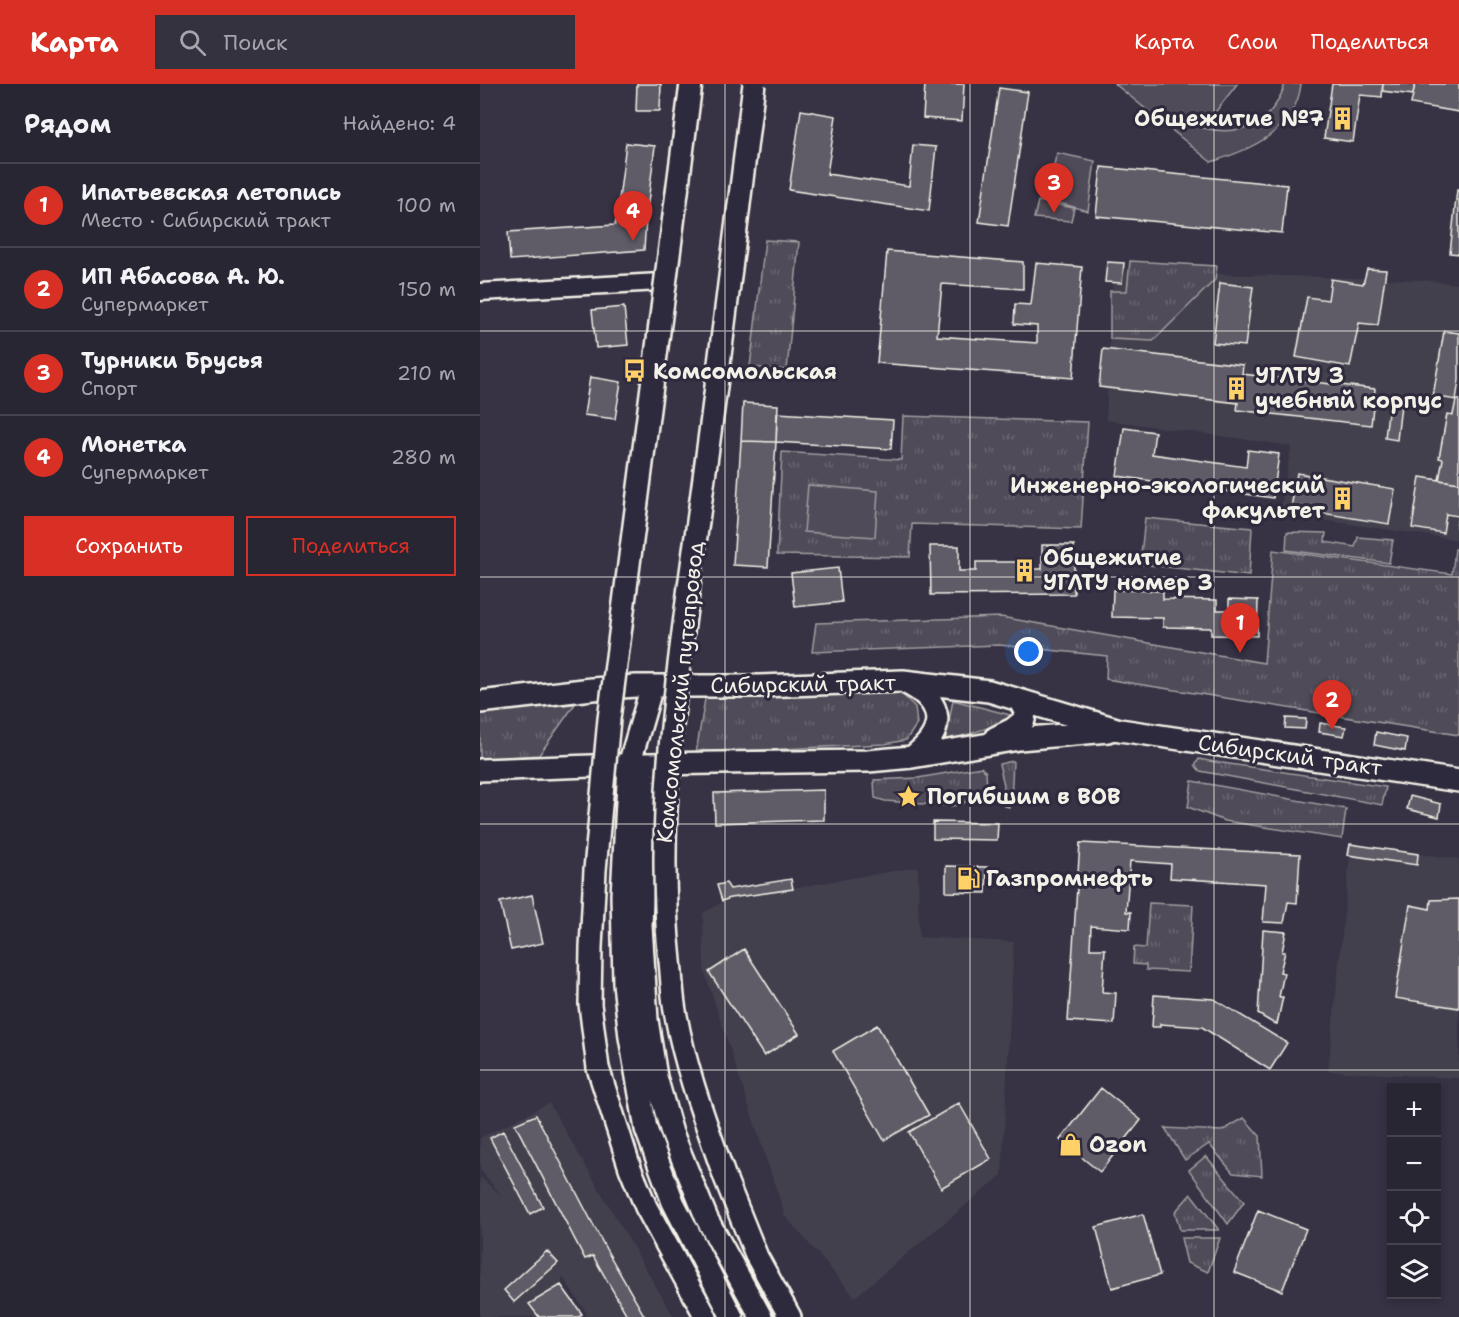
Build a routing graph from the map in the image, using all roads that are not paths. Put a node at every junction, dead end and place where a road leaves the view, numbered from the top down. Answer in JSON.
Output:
{"nodes":[{"id":1,"x":691,"y":84,"type":"edge"},
{"id":2,"x":754,"y":84,"type":"edge"},
{"id":3,"x":660,"y":282,"type":"dead end"},
{"id":4,"x":480,"y":292,"type":"edge"},
{"id":5,"x":903,"y":681,"type":"junction"},
{"id":6,"x":652,"y":686,"type":"junction"},
{"id":7,"x":1019,"y":700,"type":"junction"},
{"id":8,"x":480,"y":702,"type":"edge"},
{"id":9,"x":1120,"y":730,"type":"junction"},
{"id":10,"x":981,"y":745,"type":"junction"},
{"id":11,"x":912,"y":757,"type":"junction"},
{"id":12,"x":638,"y":765,"type":"junction"},
{"id":13,"x":480,"y":770,"type":"edge"},
{"id":14,"x":1459,"y":781,"type":"edge"},
{"id":15,"x":706,"y":1317,"type":"edge"},
{"id":16,"x":732,"y":1317,"type":"edge"},
{"id":17,"x":761,"y":1317,"type":"edge"},
{"id":18,"x":790,"y":1317,"type":"edge"}],
"edges":[{"from":1,"to":15,"type":"main road","bridge":true},
{"from":2,"to":18,"type":"main road","name":"Комсомольский путепровод","bridge":true},
{"from":3,"to":4,"type":"street"},
{"from":5,"to":6,"type":"main road","name":"Сибирский тракт"},
{"from":5,"to":7,"type":"main road","name":"Сибирский тракт"},
{"from":5,"to":11,"type":"main road"},
{"from":6,"to":8,"type":"main road","name":"Сибирский тракт"},
{"from":6,"to":12,"type":"main road","name":"Комсомольский путепровод"},
{"from":7,"to":9,"type":"main road","name":"Сибирский тракт"},
{"from":7,"to":10,"type":"main road"},
{"from":9,"to":10,"type":"main road","name":"Сибирский тракт"},
{"from":9,"to":14,"type":"main road","name":"Сибирский тракт"},
{"from":10,"to":11,"type":"main road","name":"Сибирский тракт"},
{"from":11,"to":12,"type":"main road","name":"Сибирский тракт"},
{"from":12,"to":13,"type":"main road","name":"Сибирский тракт"},
{"from":12,"to":16,"type":"main road"},
{"from":12,"to":17,"type":"main road"}]}
